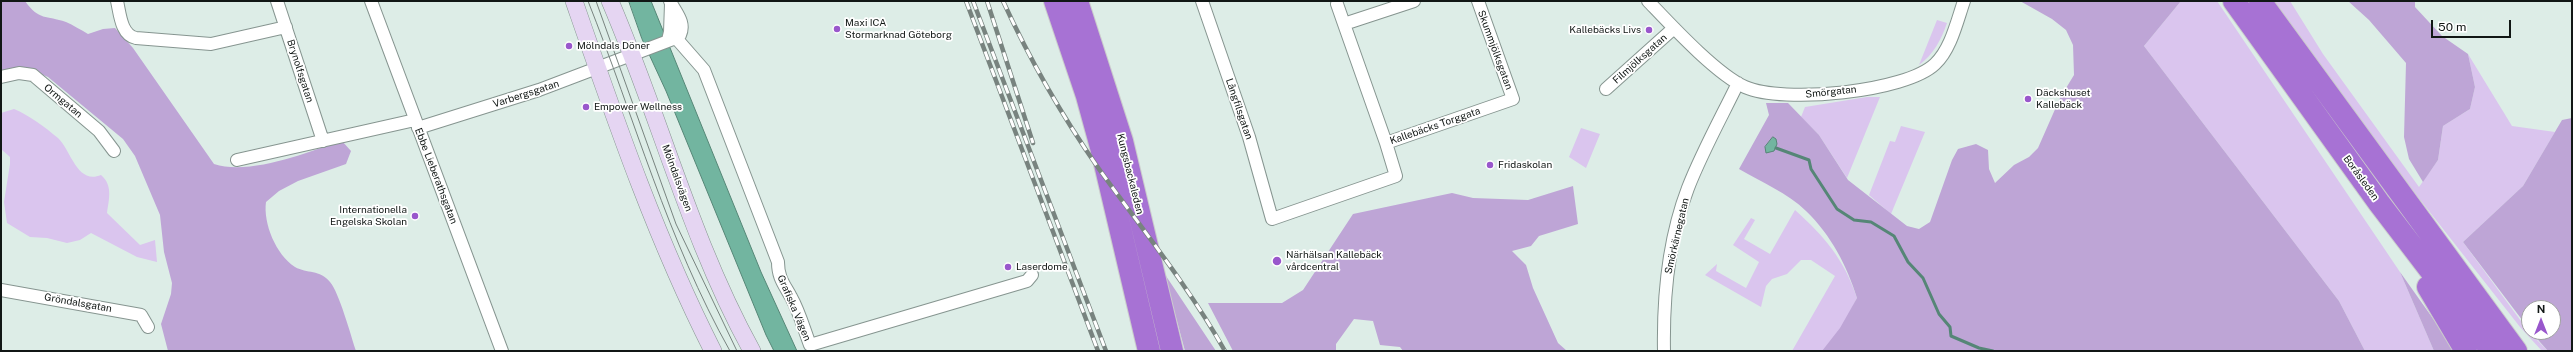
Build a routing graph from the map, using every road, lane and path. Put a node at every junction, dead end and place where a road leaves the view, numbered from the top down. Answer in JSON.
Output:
{"nodes":[{"id":1,"x":117,"y":1,"type":"edge"},
{"id":2,"x":277,"y":1,"type":"edge"},
{"id":3,"x":371,"y":1,"type":"edge"},
{"id":4,"x":574,"y":1,"type":"edge"},
{"id":5,"x":610,"y":1,"type":"edge"},
{"id":6,"x":1055,"y":1,"type":"edge"},
{"id":7,"x":1077,"y":1,"type":"edge"},
{"id":8,"x":1202,"y":1,"type":"edge"},
{"id":9,"x":1414,"y":1,"type":"edge"},
{"id":10,"x":1478,"y":1,"type":"edge"},
{"id":11,"x":1648,"y":1,"type":"edge"},
{"id":12,"x":1964,"y":1,"type":"edge"},
{"id":13,"x":2234,"y":1,"type":"edge"},
{"id":14,"x":2260,"y":1,"type":"edge"},
{"id":15,"x":670,"y":2,"type":"edge"},
{"id":16,"x":1337,"y":4,"type":"dead end"},
{"id":17,"x":1344,"y":24,"type":"junction"},
{"id":18,"x":286,"y":27,"type":"junction"},
{"id":19,"x":1674,"y":28,"type":"junction"},
{"id":20,"x":672,"y":39,"type":"junction"},
{"id":21,"x":639,"y":52,"type":"junction"},
{"id":22,"x":598,"y":67,"type":"junction"},
{"id":23,"x":1,"y":77,"type":"edge"},
{"id":24,"x":1738,"y":83,"type":"junction"},
{"id":25,"x":1606,"y":90,"type":"dead end"},
{"id":26,"x":1513,"y":100,"type":"joint"},
{"id":27,"x":416,"y":124,"type":"junction"},
{"id":28,"x":323,"y":141,"type":"junction"},
{"id":29,"x":1386,"y":143,"type":"junction"},
{"id":30,"x":114,"y":151,"type":"dead end"},
{"id":31,"x":237,"y":160,"type":"dead end"},
{"id":32,"x":2379,"y":203,"type":"junction"},
{"id":33,"x":1032,"y":276,"type":"dead end"},
{"id":34,"x":2461,"y":277,"type":"junction"},
{"id":35,"x":1,"y":290,"type":"edge"},
{"id":36,"x":148,"y":327,"type":"dead end"},
{"id":37,"x":502,"y":351,"type":"edge"},
{"id":38,"x":713,"y":351,"type":"edge"},
{"id":39,"x":752,"y":351,"type":"edge"},
{"id":40,"x":1149,"y":351,"type":"edge"},
{"id":41,"x":1172,"y":351,"type":"edge"},
{"id":42,"x":1664,"y":351,"type":"edge"},
{"id":43,"x":2466,"y":351,"type":"edge"},
{"id":44,"x":2492,"y":351,"type":"edge"},
{"id":45,"x":2516,"y":351,"type":"edge"},
{"id":46,"x":2532,"y":351,"type":"edge"}],
"edges":[{"from":1,"to":18,"type":"street"},
{"from":2,"to":18,"type":"street","name":"Brynolfsgatan"},
{"from":3,"to":27,"type":"street","name":"Ebbe Lieberathsgatan"},
{"from":4,"to":22,"type":"main road"},
{"from":5,"to":21,"type":"main road","name":"Mölndalsvägen"},
{"from":6,"to":40,"type":"highway"},
{"from":7,"to":41,"type":"highway","name":"Kungsbackaleden"},
{"from":8,"to":29,"type":"street","name":"Långfilsgatan"},
{"from":9,"to":17,"type":"street"},
{"from":10,"to":26,"type":"street","name":"Skummjölksgatan"},
{"from":11,"to":19,"type":"street","name":"Smörgatan"},
{"from":12,"to":24,"type":"street","name":"Smörgatan"},
{"from":13,"to":32,"type":"highway","name":"Boråsleden"},
{"from":14,"to":34,"type":"highway"},
{"from":15,"to":20,"type":"street"},
{"from":16,"to":17,"type":"street","name":"Kallebäcks Torggata"},
{"from":17,"to":29,"type":"street","name":"Kallebäcks Torggata"},
{"from":18,"to":28,"type":"street","name":"Brynolfsgatan"},
{"from":19,"to":24,"type":"street","name":"Smörgatan"},
{"from":19,"to":25,"type":"street","name":"Filmjölksgatan"},
{"from":20,"to":21,"type":"street","name":"Varbergsgatan"},
{"from":20,"to":33,"type":"street","name":"Grafiska Vägen"},
{"from":21,"to":22,"type":"street","name":"Varbergsgatan"},
{"from":21,"to":39,"type":"main road","name":"Mölndalsvägen"},
{"from":22,"to":27,"type":"street","name":"Varbergsgatan"},
{"from":22,"to":38,"type":"main road"},
{"from":23,"to":30,"type":"street","name":"Ormgatan"},
{"from":24,"to":42,"type":"street","name":"Smörkärnegatan"},
{"from":26,"to":29,"type":"street","name":"Kallebäcks Torggata"},
{"from":27,"to":28,"type":"street","name":"Varbergsgatan"},
{"from":27,"to":37,"type":"street","name":"Ebbe Lieberathsgatan"},
{"from":28,"to":31,"type":"street","name":"Varbergsgatan"},
{"from":32,"to":43,"type":"highway"},
{"from":32,"to":44,"type":"highway","name":"Boråsleden"},
{"from":34,"to":45,"type":"highway"},
{"from":34,"to":46,"type":"highway"},
{"from":35,"to":36,"type":"street","name":"Gröndalsgatan"}]}
